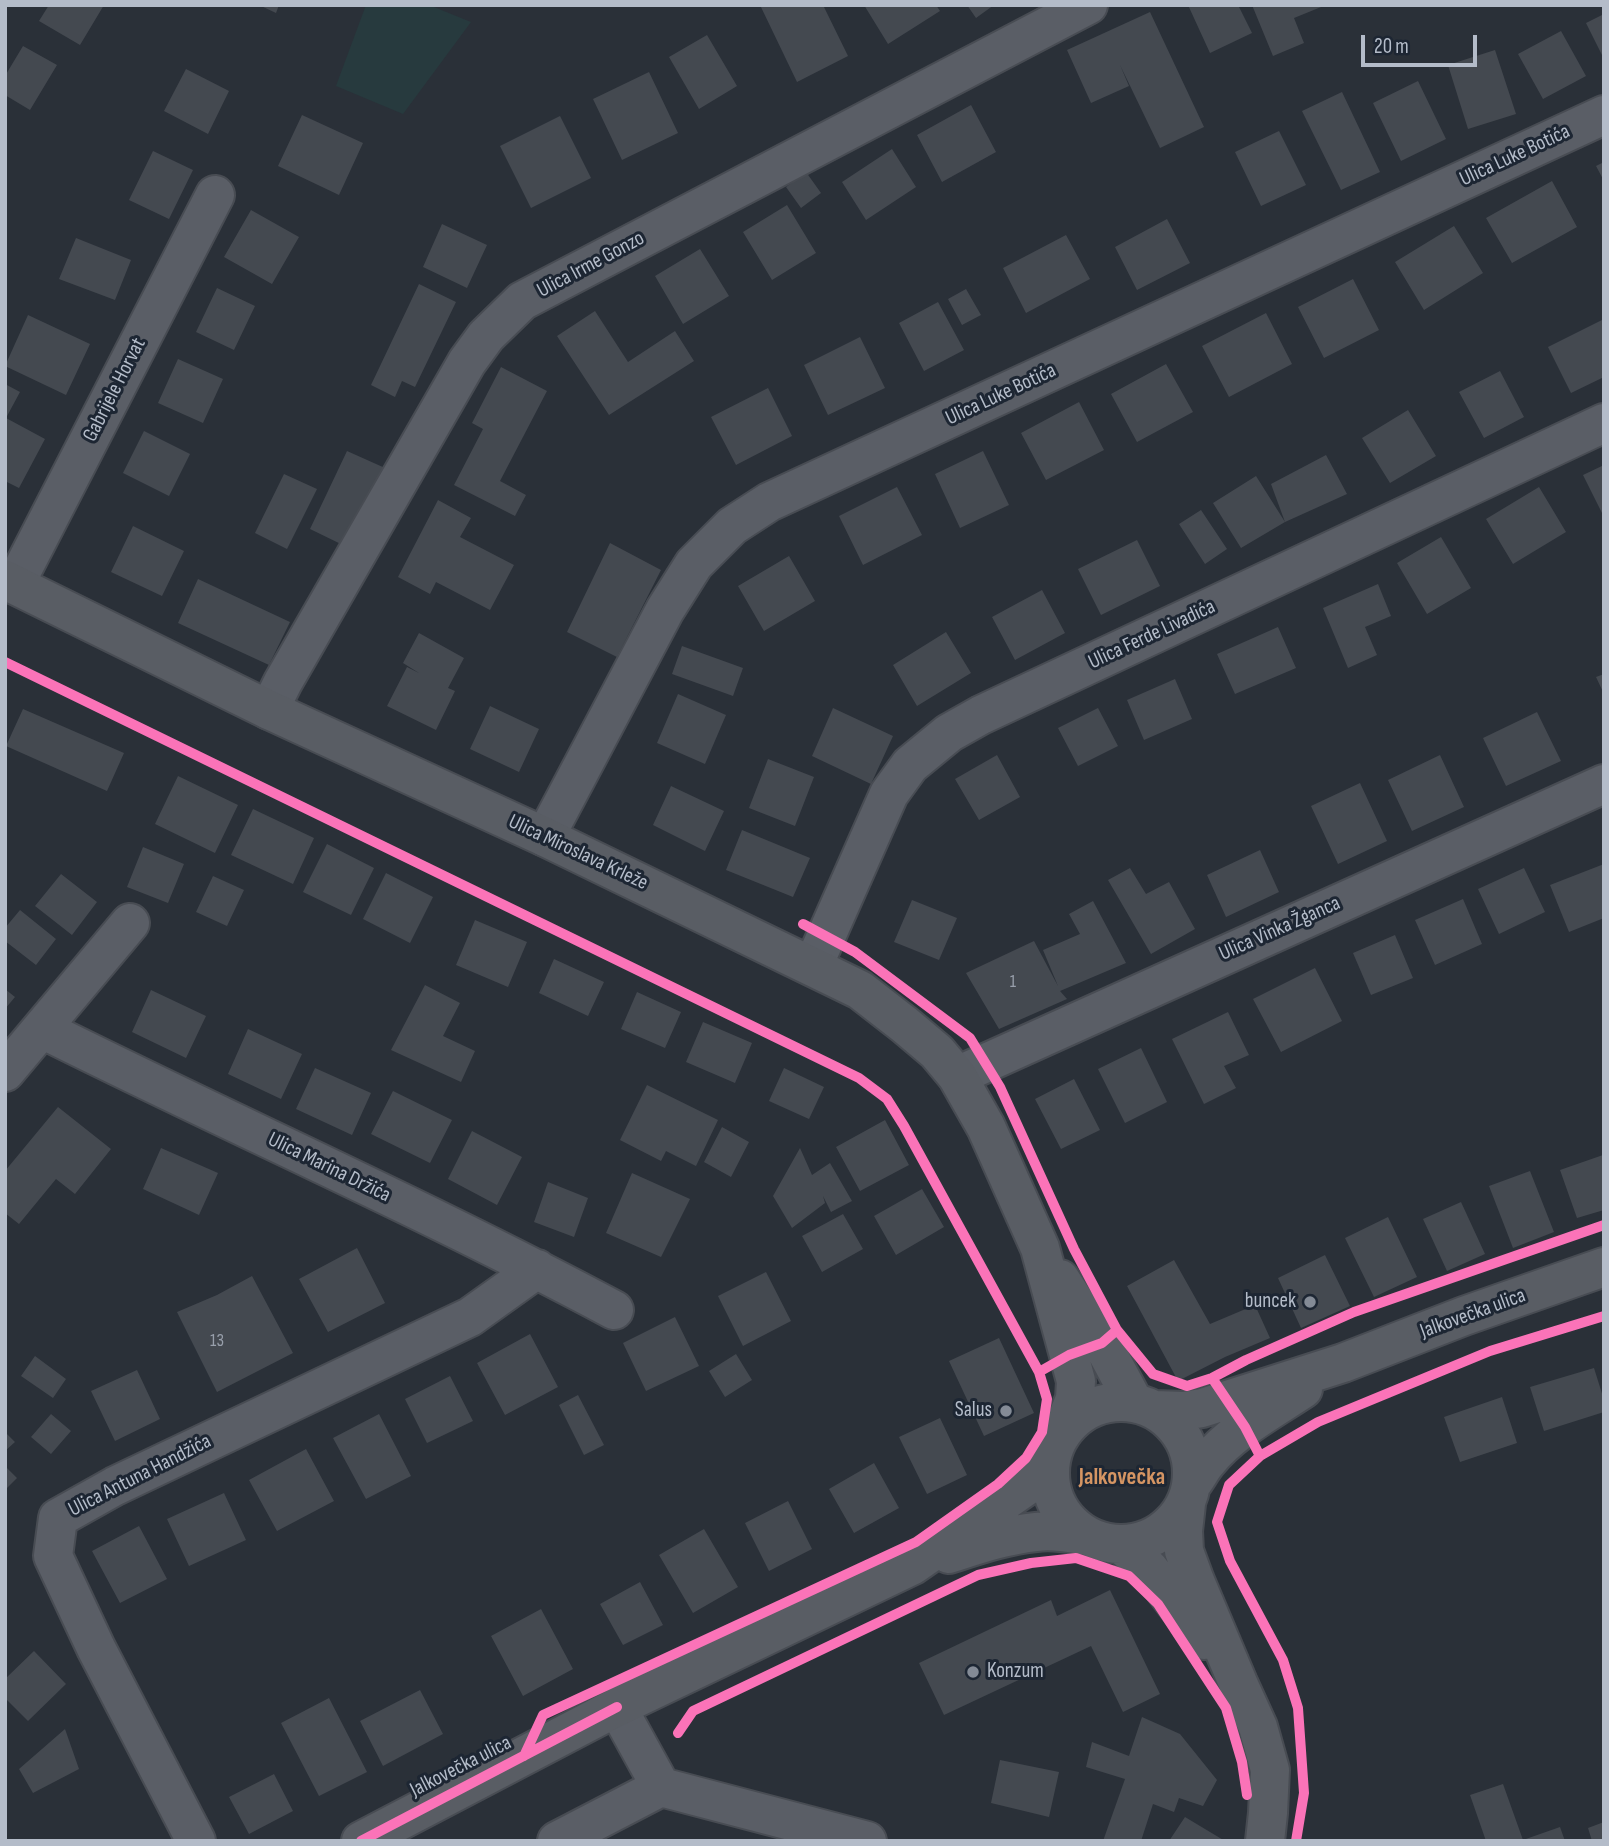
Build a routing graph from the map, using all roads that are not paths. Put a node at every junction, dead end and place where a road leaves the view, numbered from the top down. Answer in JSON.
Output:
{"nodes":[{"id":1,"x":1088,"y":5,"type":"edge"},
{"id":2,"x":1604,"y":115,"type":"edge"},
{"id":3,"x":215,"y":195,"type":"dead end"},
{"id":4,"x":1604,"y":423,"type":"edge"},
{"id":5,"x":10,"y":582,"type":"edge"},
{"id":6,"x":269,"y":710,"type":"junction"},
{"id":7,"x":1604,"y":784,"type":"edge"},
{"id":8,"x":545,"y":837,"type":"junction"},
{"id":9,"x":130,"y":923,"type":"dead end"},
{"id":10,"x":813,"y":966,"type":"junction"},
{"id":11,"x":42,"y":1029,"type":"junction"},
{"id":12,"x":5,"y":1072,"type":"edge"},
{"id":13,"x":957,"y":1076,"type":"junction"},
{"id":14,"x":1040,"y":1248,"type":"junction"},
{"id":15,"x":1604,"y":1267,"type":"edge"},
{"id":16,"x":537,"y":1269,"type":"junction"},
{"id":17,"x":614,"y":1310,"type":"dead end"},
{"id":18,"x":1343,"y":1363,"type":"junction"},
{"id":19,"x":1144,"y":1406,"type":"junction"},
{"id":20,"x":1056,"y":1446,"type":"junction"},
{"id":21,"x":1188,"y":1495,"type":"junction"},
{"id":22,"x":1104,"y":1540,"type":"junction"},
{"id":23,"x":913,"y":1565,"type":"junction"},
{"id":24,"x":1238,"y":1683,"type":"junction"},
{"id":25,"x":617,"y":1707,"type":"junction"},
{"id":26,"x":661,"y":1787,"type":"junction"},
{"id":27,"x":197,"y":1841,"type":"edge"},
{"id":28,"x":361,"y":1841,"type":"edge"},
{"id":29,"x":557,"y":1841,"type":"edge"},
{"id":30,"x":867,"y":1841,"type":"edge"},
{"id":31,"x":1265,"y":1841,"type":"edge"}],
"edges":[{"from":1,"to":6,"type":"street","name":"Ulica Irme Gonzo"},
{"from":2,"to":8,"type":"street","name":"Ulica Luke Botića"},
{"from":3,"to":5,"type":"street","name":"Gabrijele Horvat"},
{"from":4,"to":10,"type":"street","name":"Ulica Ferde Livadića"},
{"from":5,"to":6,"type":"street","name":"Ulica Miroslava Krleže"},
{"from":6,"to":8,"type":"street","name":"Ulica Miroslava Krleže"},
{"from":7,"to":13,"type":"street","name":"Ulica Vinka Žganca"},
{"from":8,"to":10,"type":"street","name":"Ulica Miroslava Krleže"},
{"from":9,"to":11,"type":"street"},
{"from":10,"to":13,"type":"street","name":"Ulica Miroslava Krleže"},
{"from":11,"to":12,"type":"street"},
{"from":11,"to":16,"type":"street","name":"Ulica Marina Držića"},
{"from":13,"to":14,"type":"street","name":"Ulica Miroslava Krleže"},
{"from":14,"to":19,"type":"street","name":"Ulica Miroslava Krleže"},
{"from":14,"to":20,"type":"street","name":"Ulica Miroslava Krleže"},
{"from":15,"to":18,"type":"street","name":"Jalkovečka ulica"},
{"from":16,"to":17,"type":"street","name":"Ulica Marina Držića"},
{"from":16,"to":27,"type":"street","name":"Ulica Antuna Handžića"},
{"from":18,"to":19,"type":"street","name":"Jalkovečka ulica"},
{"from":18,"to":21,"type":"street","name":"Jalkovečka ulica"},
{"from":19,"to":20,"type":"street"},
{"from":19,"to":21,"type":"street"},
{"from":20,"to":22,"type":"street"},
{"from":20,"to":23,"type":"street","name":"Jalkovečka ulica"},
{"from":21,"to":22,"type":"street"},
{"from":21,"to":24,"type":"street"},
{"from":22,"to":23,"type":"street","name":"Jalkovečka ulica"},
{"from":22,"to":24,"type":"street"},
{"from":23,"to":25,"type":"street","name":"Jalkovečka ulica"},
{"from":24,"to":31,"type":"street"},
{"from":25,"to":26,"type":"street"},
{"from":25,"to":28,"type":"street","name":"Jalkovečka ulica"},
{"from":26,"to":29,"type":"street"},
{"from":26,"to":30,"type":"street"}]}
